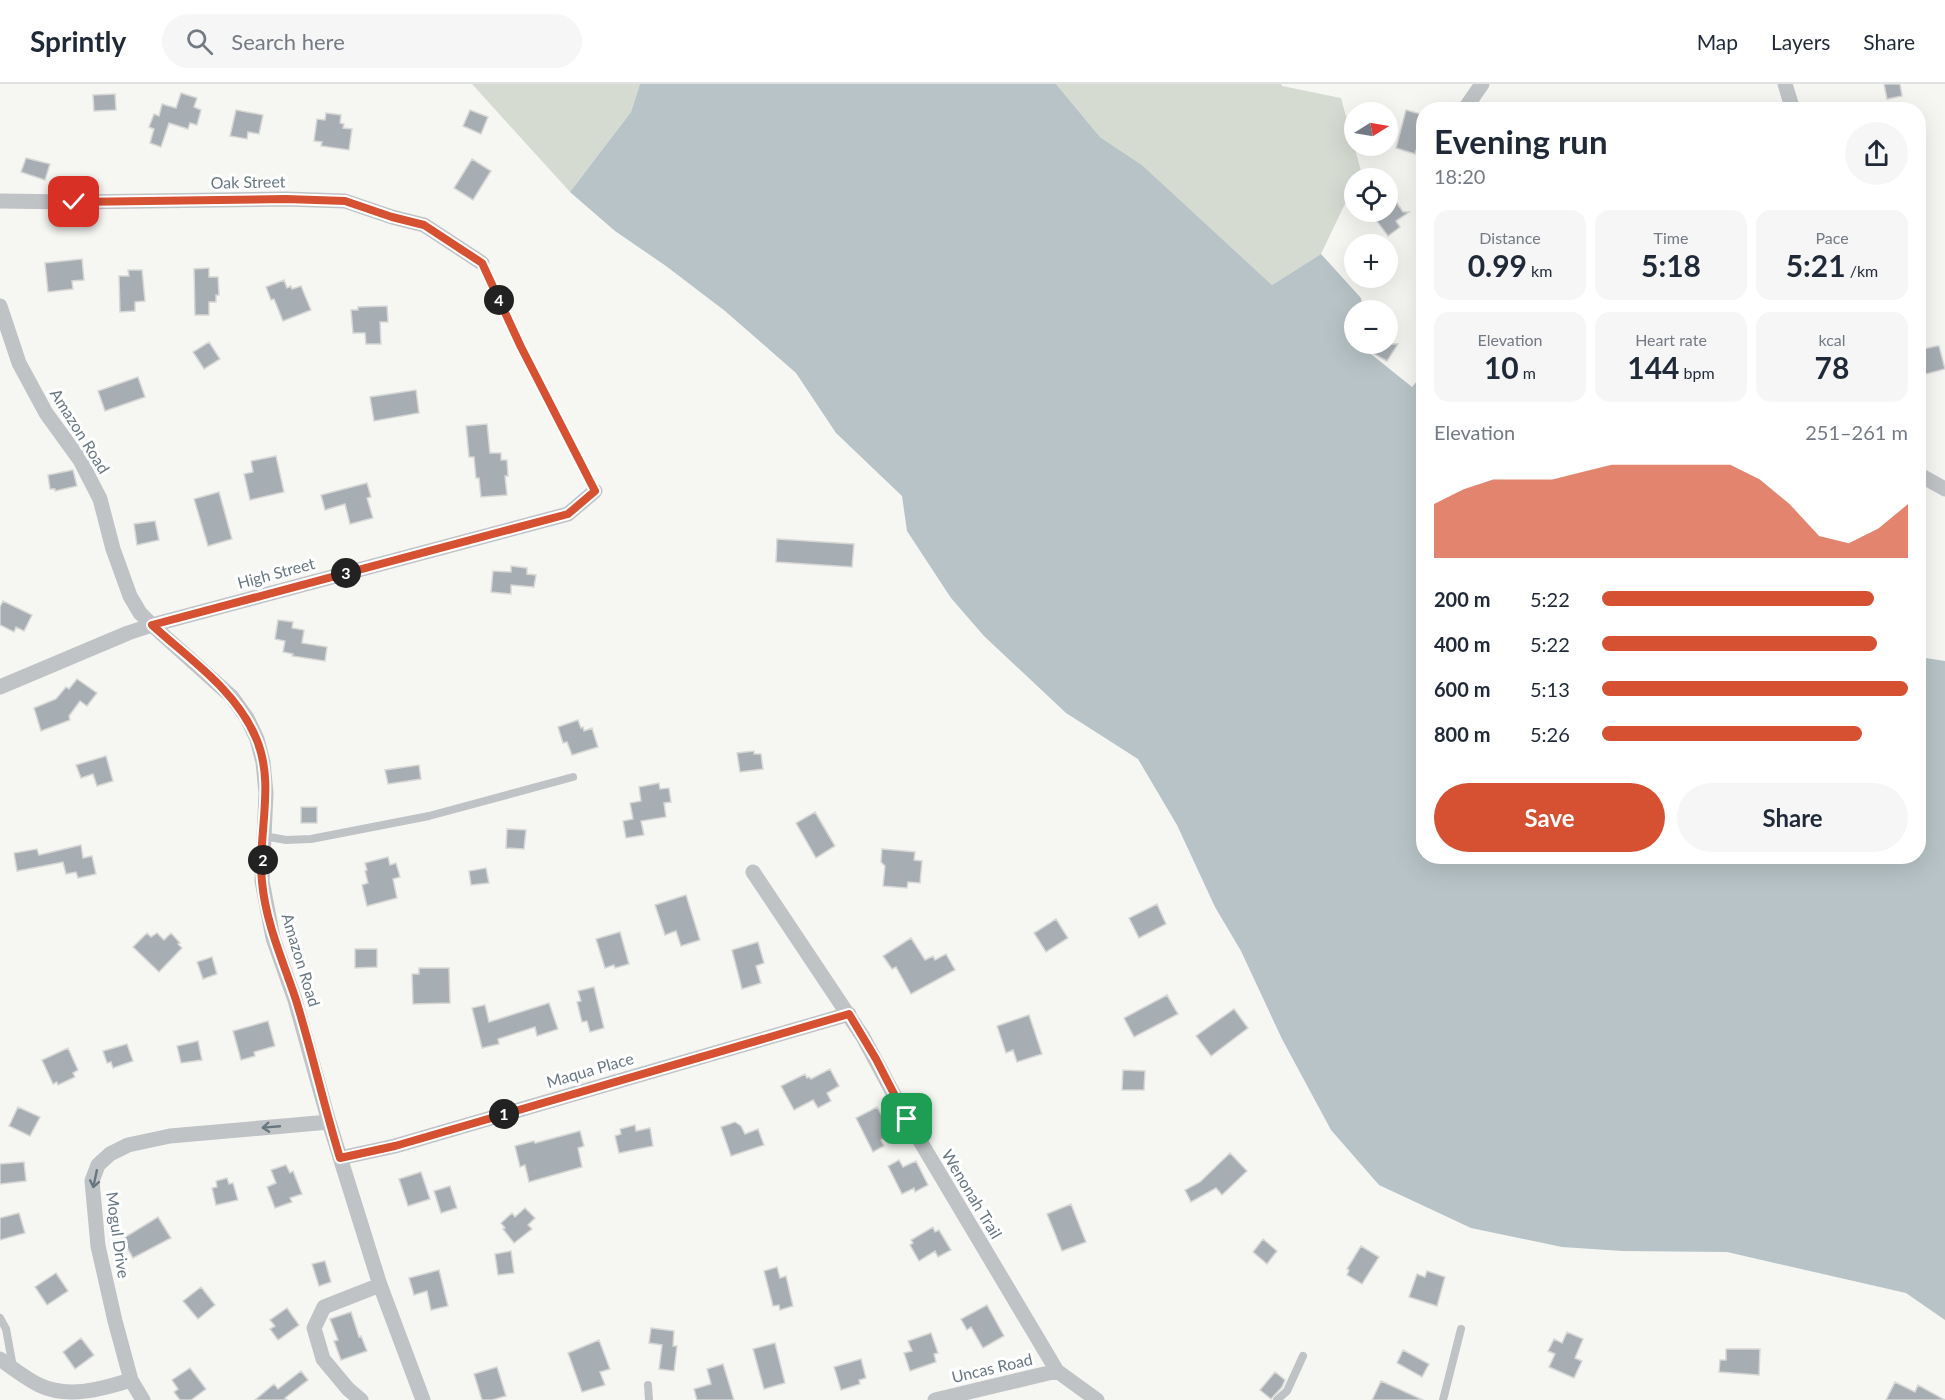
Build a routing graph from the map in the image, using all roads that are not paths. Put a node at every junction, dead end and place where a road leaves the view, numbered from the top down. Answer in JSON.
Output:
{"nodes":[{"id":1,"x":1482,"y":84,"type":"edge"},
{"id":2,"x":1785,"y":84,"type":"edge"},
{"id":3,"x":1470,"y":102,"type":"edge"},
{"id":4,"x":1791,"y":102,"type":"edge"},
{"id":5,"x":0,"y":201,"type":"edge"},
{"id":6,"x":482,"y":263,"type":"joint"},
{"id":7,"x":0,"y":306,"type":"edge"},
{"id":8,"x":1926,"y":478,"type":"edge"},
{"id":9,"x":1945,"y":489,"type":"edge"},
{"id":10,"x":595,"y":491,"type":"joint"},
{"id":11,"x":152,"y":625,"type":"junction"},
{"id":12,"x":0,"y":687,"type":"edge"},
{"id":13,"x":573,"y":777,"type":"dead end"},
{"id":14,"x":264,"y":836,"type":"junction"},
{"id":15,"x":753,"y":872,"type":"dead end"},
{"id":16,"x":849,"y":1014,"type":"junction"},
{"id":17,"x":329,"y":1122,"type":"junction"},
{"id":18,"x":340,"y":1158,"type":"junction"},
{"id":19,"x":380,"y":1285,"type":"junction"},
{"id":20,"x":0,"y":1317,"type":"edge"},
{"id":21,"x":1461,"y":1329,"type":"dead end"},
{"id":22,"x":1303,"y":1356,"type":"dead end"},
{"id":23,"x":0,"y":1359,"type":"edge"},
{"id":24,"x":13,"y":1369,"type":"junction"},
{"id":25,"x":1056,"y":1371,"type":"junction"},
{"id":26,"x":130,"y":1380,"type":"junction"},
{"id":27,"x":648,"y":1385,"type":"dead end"},
{"id":28,"x":143,"y":1400,"type":"edge"},
{"id":29,"x":361,"y":1400,"type":"edge"},
{"id":30,"x":423,"y":1400,"type":"edge"},
{"id":31,"x":649,"y":1400,"type":"edge"},
{"id":32,"x":935,"y":1400,"type":"edge"},
{"id":33,"x":1097,"y":1400,"type":"edge"},
{"id":34,"x":1277,"y":1400,"type":"edge"},
{"id":35,"x":1443,"y":1400,"type":"edge"}],
"edges":[{"from":1,"to":3,"type":"street"},
{"from":2,"to":4,"type":"street"},
{"from":5,"to":6,"type":"street","name":"Oak Street"},
{"from":6,"to":10,"type":"lane"},
{"from":7,"to":11,"type":"street","name":"Amazon Road"},
{"from":8,"to":9,"type":"street"},
{"from":10,"to":11,"type":"street","name":"High Street"},
{"from":11,"to":12,"type":"street","name":"High Street"},
{"from":11,"to":14,"type":"street","name":"Amazon Road"},
{"from":13,"to":14,"type":"lane"},
{"from":14,"to":17,"type":"street","name":"Amazon Road"},
{"from":15,"to":16,"type":"street","name":"Wenonah Trail"},
{"from":16,"to":18,"type":"street","name":"Maqua Place"},
{"from":16,"to":25,"type":"street","name":"Wenonah Trail"},
{"from":17,"to":18,"type":"street","name":"Amazon Road"},
{"from":17,"to":26,"type":"street","name":"Mogul Drive","one_way":true},
{"from":18,"to":19,"type":"street","name":"Amazon Road"},
{"from":19,"to":29,"type":"street"},
{"from":19,"to":30,"type":"street","name":"Amazon Road"},
{"from":20,"to":24,"type":"lane"},
{"from":21,"to":35,"type":"lane"},
{"from":22,"to":34,"type":"lane"},
{"from":23,"to":24,"type":"street"},
{"from":24,"to":26,"type":"street"},
{"from":25,"to":32,"type":"street","name":"Uncas Road"},
{"from":25,"to":33,"type":"street","name":"Wenonah Trail"},
{"from":26,"to":28,"type":"street","name":"Mogul Drive"},
{"from":27,"to":31,"type":"lane"}]}
